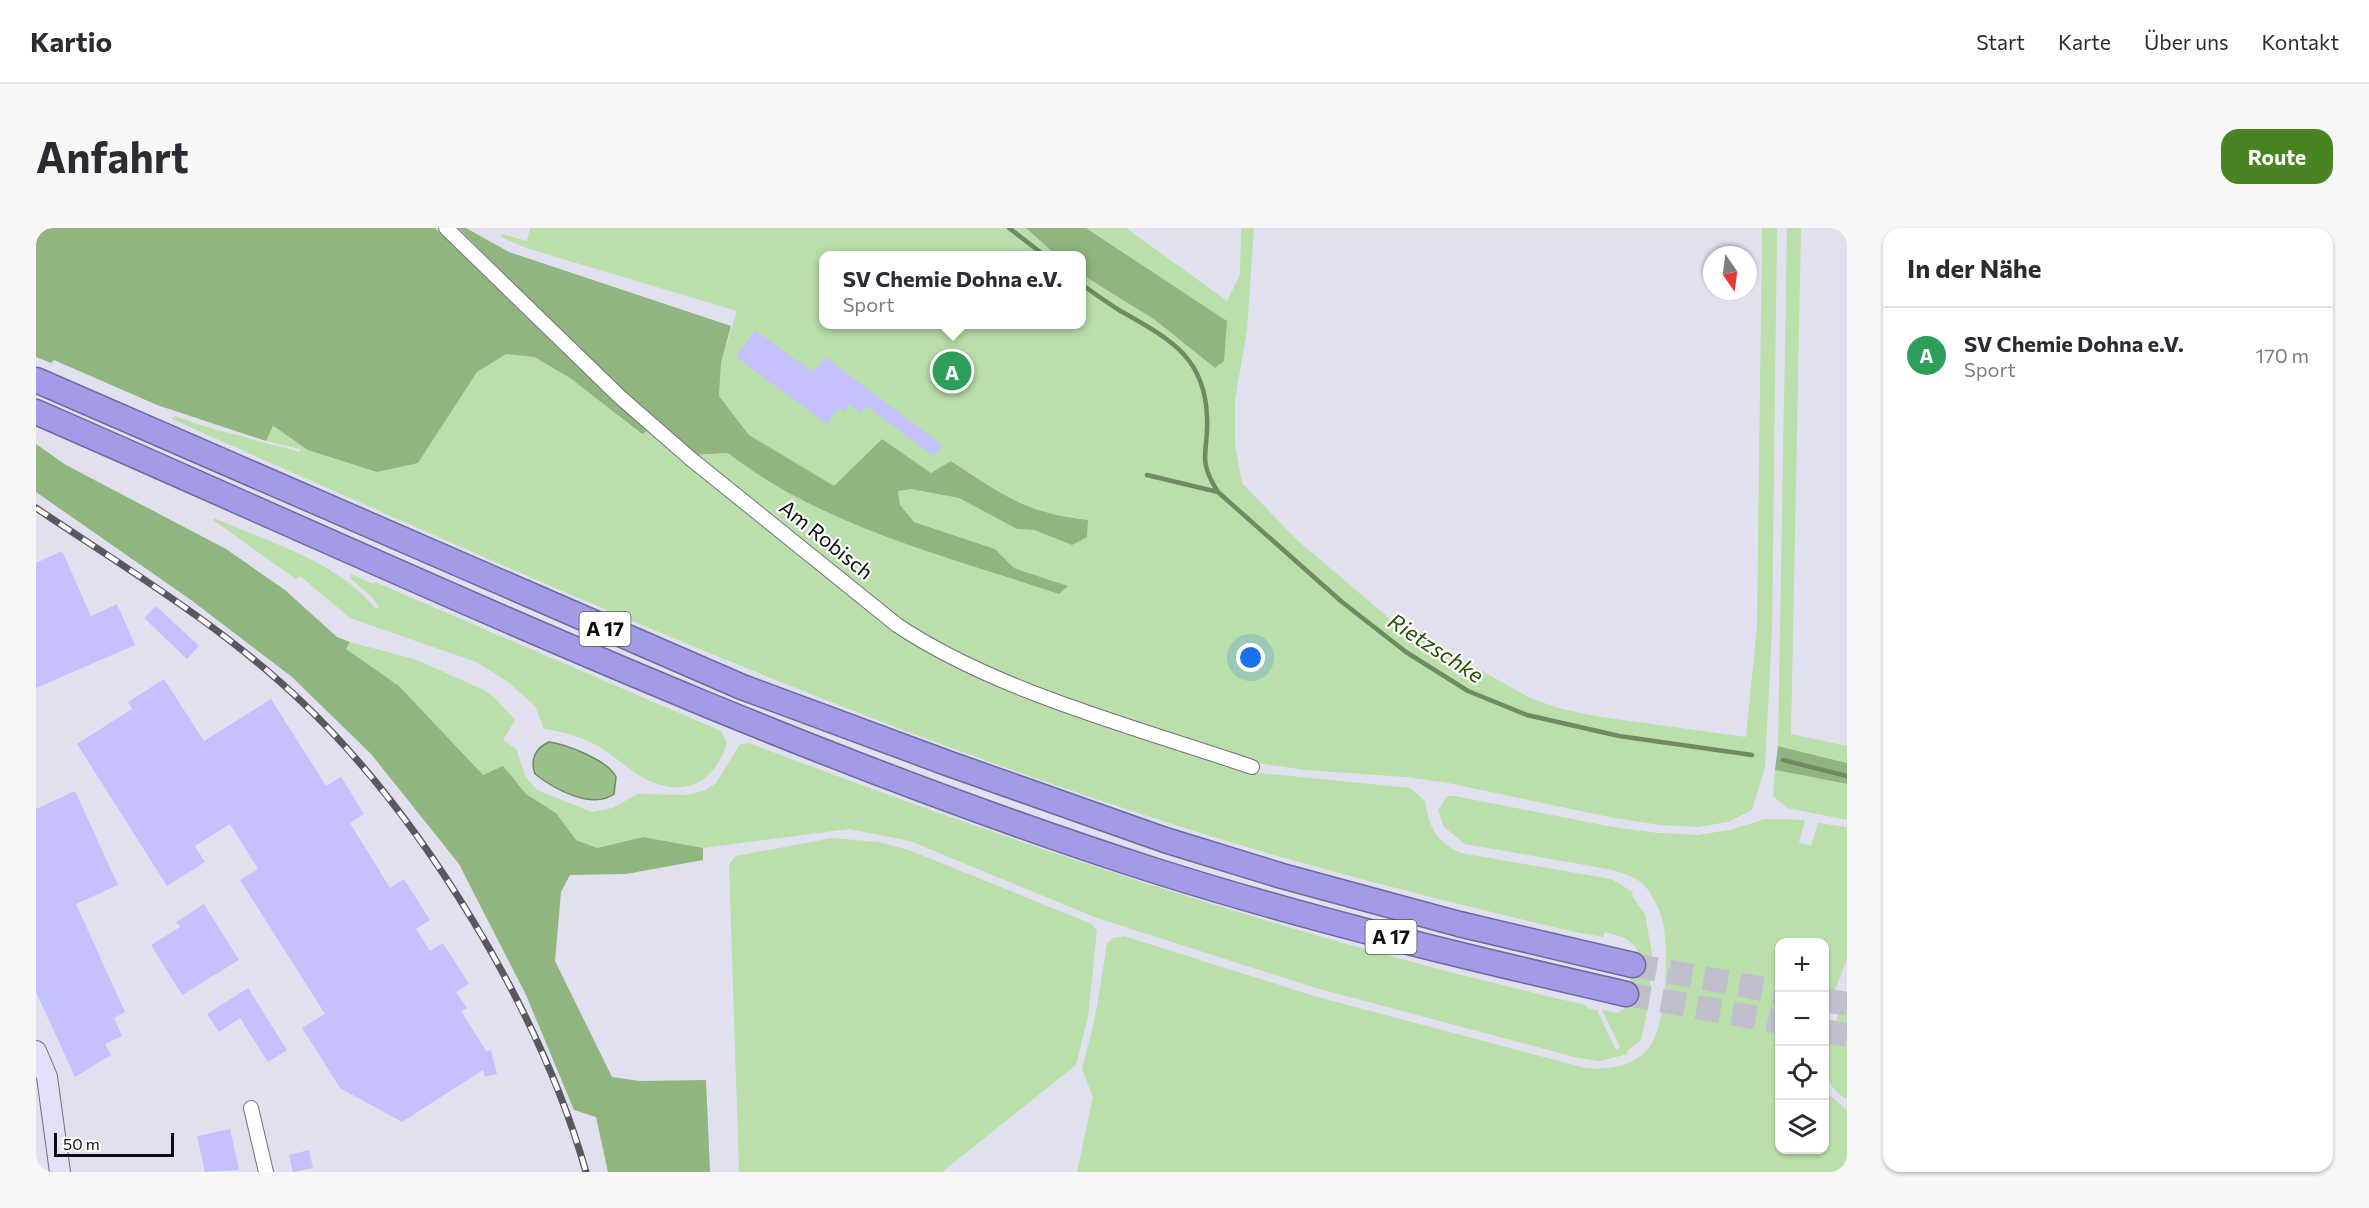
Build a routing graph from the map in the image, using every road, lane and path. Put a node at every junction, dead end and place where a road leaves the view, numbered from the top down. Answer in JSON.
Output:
{"nodes":[{"id":1,"x":446,"y":228,"type":"edge"},
{"id":2,"x":46,"y":384,"type":"edge"},
{"id":3,"x":36,"y":412,"type":"edge"},
{"id":4,"x":1252,"y":767,"type":"dead end"},
{"id":5,"x":1633,"y":965,"type":"tunnel mouth"},
{"id":6,"x":1626,"y":994,"type":"tunnel mouth"},
{"id":7,"x":36,"y":1051,"type":"edge"},
{"id":8,"x":251,"y":1108,"type":"dead end"},
{"id":9,"x":60,"y":1172,"type":"edge"},
{"id":10,"x":266,"y":1172,"type":"edge"}],
"edges":[{"from":1,"to":4,"type":"street","name":"Am Robisch"},
{"from":2,"to":5,"type":"highway","number":"A 17"},
{"from":3,"to":6,"type":"highway","number":"A 17"},
{"from":7,"to":9,"type":"main road"},
{"from":8,"to":10,"type":"street"}]}
